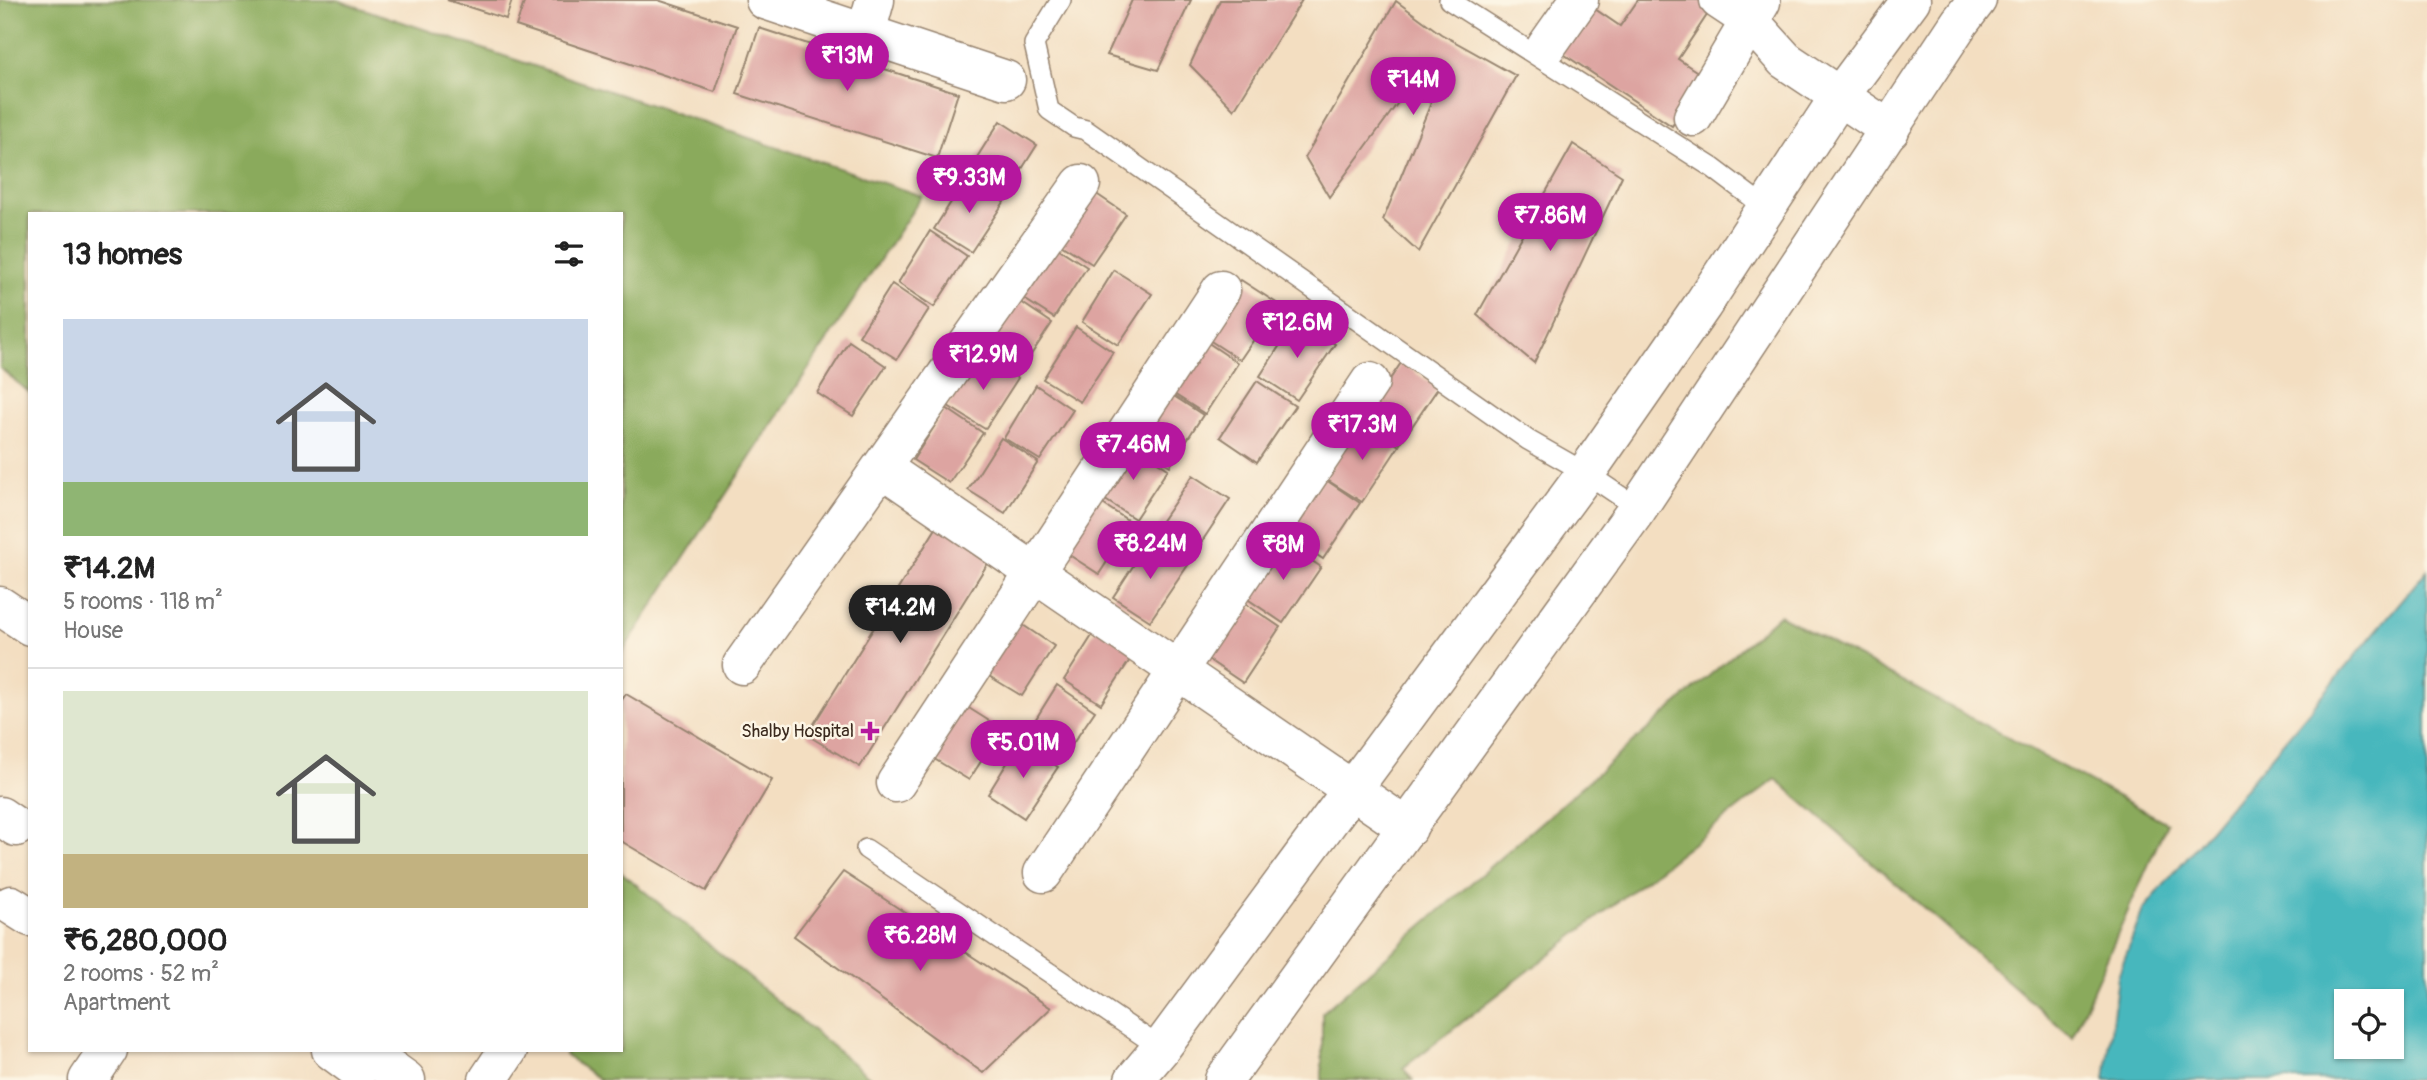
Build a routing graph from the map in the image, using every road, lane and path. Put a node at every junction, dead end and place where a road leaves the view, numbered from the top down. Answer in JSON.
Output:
{"nodes":[{"id":1,"x":1061,"y":0,"type":"edge"},
{"id":2,"x":1449,"y":0,"type":"edge"},
{"id":3,"x":1579,"y":0,"type":"edge"},
{"id":4,"x":1911,"y":0,"type":"edge"},
{"id":5,"x":1977,"y":0,"type":"edge"},
{"id":6,"x":769,"y":1,"type":"edge"},
{"id":7,"x":1744,"y":7,"type":"edge"},
{"id":8,"x":870,"y":17,"type":"edge"},
{"id":9,"x":1546,"y":47,"type":"dead end"},
{"id":10,"x":1006,"y":80,"type":"dead end"},
{"id":11,"x":1839,"y":97,"type":"junction"},
{"id":12,"x":1693,"y":117,"type":"dead end"},
{"id":13,"x":1890,"y":130,"type":"junction"},
{"id":14,"x":1081,"y":184,"type":"dead end"},
{"id":15,"x":1766,"y":208,"type":"junction"},
{"id":16,"x":1221,"y":290,"type":"dead end"},
{"id":17,"x":1370,"y":382,"type":"dead end"},
{"id":18,"x":882,"y":468,"type":"junction"},
{"id":19,"x":1586,"y":473,"type":"junction"},
{"id":20,"x":1638,"y":508,"type":"junction"},
{"id":21,"x":1034,"y":573,"type":"junction"},
{"id":22,"x":0,"y":606,"type":"edge"},
{"id":23,"x":28,"y":625,"type":"edge"},
{"id":24,"x":742,"y":665,"type":"dead end"},
{"id":25,"x":1177,"y":671,"type":"junction"},
{"id":26,"x":896,"y":783,"type":"dead end"},
{"id":27,"x":1353,"y":790,"type":"junction"},
{"id":28,"x":1408,"y":828,"type":"junction"},
{"id":29,"x":866,"y":849,"type":"dead end"},
{"id":30,"x":1044,"y":873,"type":"dead end"},
{"id":31,"x":107,"y":1052,"type":"edge"},
{"id":32,"x":507,"y":1052,"type":"edge"},
{"id":33,"x":357,"y":1061,"type":"edge"},
{"id":34,"x":1144,"y":1071,"type":"edge"},
{"id":35,"x":88,"y":1080,"type":"edge"},
{"id":36,"x":406,"y":1080,"type":"edge"},
{"id":37,"x":488,"y":1080,"type":"edge"},
{"id":38,"x":1224,"y":1080,"type":"edge"}],
"edges":[{"from":1,"to":19,"type":"lane"},
{"from":2,"to":15,"type":"lane"},
{"from":3,"to":9,"type":"street"},
{"from":4,"to":11,"type":"street"},
{"from":5,"to":13,"type":"street"},
{"from":6,"to":8,"type":"street"},
{"from":7,"to":11,"type":"street"},
{"from":7,"to":12,"type":"street"},
{"from":8,"to":10,"type":"street"},
{"from":11,"to":13,"type":"street"},
{"from":11,"to":15,"type":"street"},
{"from":13,"to":20,"type":"street"},
{"from":14,"to":18,"type":"street"},
{"from":15,"to":19,"type":"street"},
{"from":16,"to":21,"type":"street"},
{"from":17,"to":25,"type":"street"},
{"from":18,"to":21,"type":"street"},
{"from":18,"to":24,"type":"street"},
{"from":19,"to":20,"type":"lane"},
{"from":19,"to":27,"type":"street"},
{"from":20,"to":28,"type":"street"},
{"from":21,"to":25,"type":"street"},
{"from":21,"to":26,"type":"street"},
{"from":22,"to":23,"type":"street"},
{"from":25,"to":27,"type":"street"},
{"from":25,"to":30,"type":"street"},
{"from":27,"to":28,"type":"street"},
{"from":27,"to":34,"type":"street"},
{"from":28,"to":38,"type":"street"},
{"from":29,"to":34,"type":"lane"},
{"from":31,"to":35,"type":"street"},
{"from":32,"to":37,"type":"street"},
{"from":33,"to":36,"type":"street"}]}
